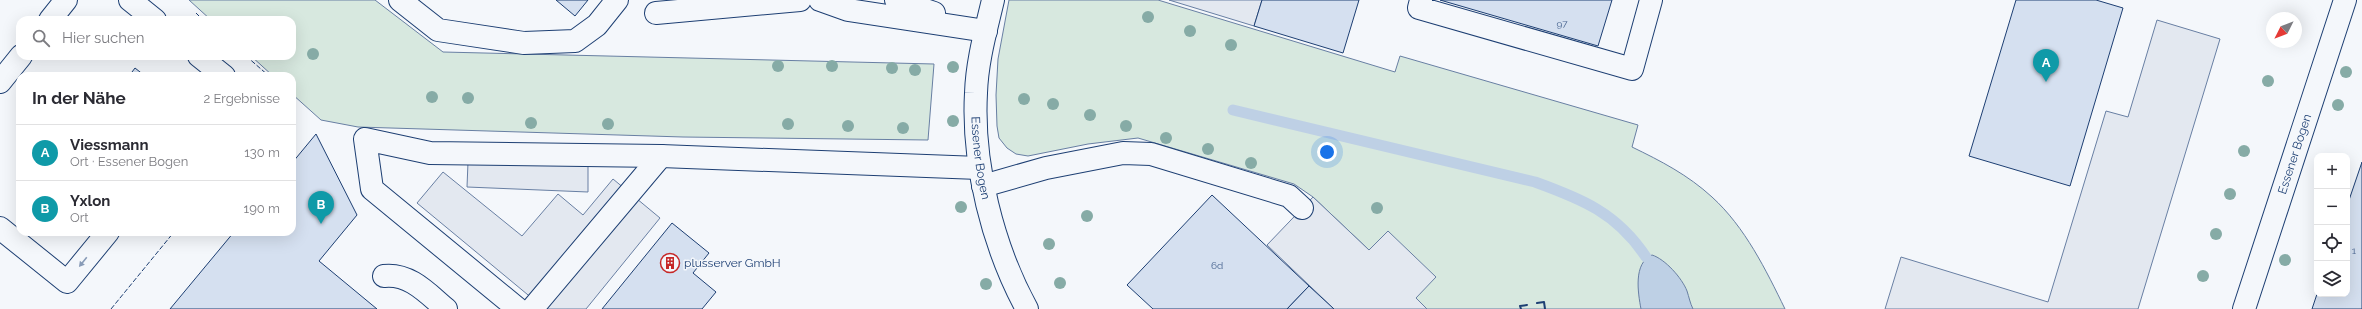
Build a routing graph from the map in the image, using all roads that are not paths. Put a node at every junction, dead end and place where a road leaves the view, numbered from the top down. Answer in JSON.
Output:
{"nodes":[{"id":1,"x":66,"y":0,"type":"edge"},
{"id":2,"x":130,"y":0,"type":"edge"},
{"id":3,"x":400,"y":0,"type":"edge"},
{"id":4,"x":617,"y":0,"type":"edge"},
{"id":5,"x":800,"y":0,"type":"edge"},
{"id":6,"x":820,"y":0,"type":"edge"},
{"id":7,"x":896,"y":0,"type":"edge"},
{"id":8,"x":993,"y":0,"type":"edge"},
{"id":9,"x":1421,"y":0,"type":"edge"},
{"id":10,"x":1651,"y":0,"type":"edge"},
{"id":11,"x":2345,"y":0,"type":"edge"},
{"id":12,"x":656,"y":14,"type":"dead end"},
{"id":13,"x":53,"y":16,"type":"edge"},
{"id":14,"x":150,"y":16,"type":"edge"},
{"id":15,"x":986,"y":31,"type":"junction"},
{"id":16,"x":18,"y":60,"type":"edge"},
{"id":17,"x":204,"y":60,"type":"edge"},
{"id":18,"x":219,"y":72,"type":"edge"},
{"id":19,"x":0,"y":82,"type":"edge"},
{"id":20,"x":661,"y":156,"type":"junction"},
{"id":21,"x":981,"y":177,"type":"junction"},
{"id":22,"x":1302,"y":208,"type":"dead end"},
{"id":23,"x":0,"y":228,"type":"edge"},
{"id":24,"x":105,"y":236,"type":"edge"},
{"id":25,"x":384,"y":276,"type":"dead end"},
{"id":26,"x":446,"y":309,"type":"edge"},
{"id":27,"x":518,"y":309,"type":"edge"},
{"id":28,"x":532,"y":309,"type":"edge"},
{"id":29,"x":1027,"y":309,"type":"edge"},
{"id":30,"x":2244,"y":309,"type":"edge"}],
"edges":[{"from":1,"to":13,"type":"street"},
{"from":2,"to":14,"type":"street"},
{"from":3,"to":4,"type":"street"},
{"from":5,"to":12,"type":"street"},
{"from":6,"to":15,"type":"street"},
{"from":7,"to":15,"type":"street"},
{"from":8,"to":15,"type":"street","name":"Essener Bogen"},
{"from":9,"to":10,"type":"street"},
{"from":11,"to":30,"type":"street","name":"Essener Bogen"},
{"from":15,"to":21,"type":"street","name":"Essener Bogen"},
{"from":16,"to":19,"type":"street"},
{"from":17,"to":18,"type":"street"},
{"from":20,"to":21,"type":"street"},
{"from":20,"to":27,"type":"street"},
{"from":20,"to":28,"type":"street"},
{"from":21,"to":22,"type":"street"},
{"from":21,"to":29,"type":"street","name":"Essener Bogen"},
{"from":24,"to":23,"type":"street","one_way":true},
{"from":25,"to":26,"type":"street"}]}
